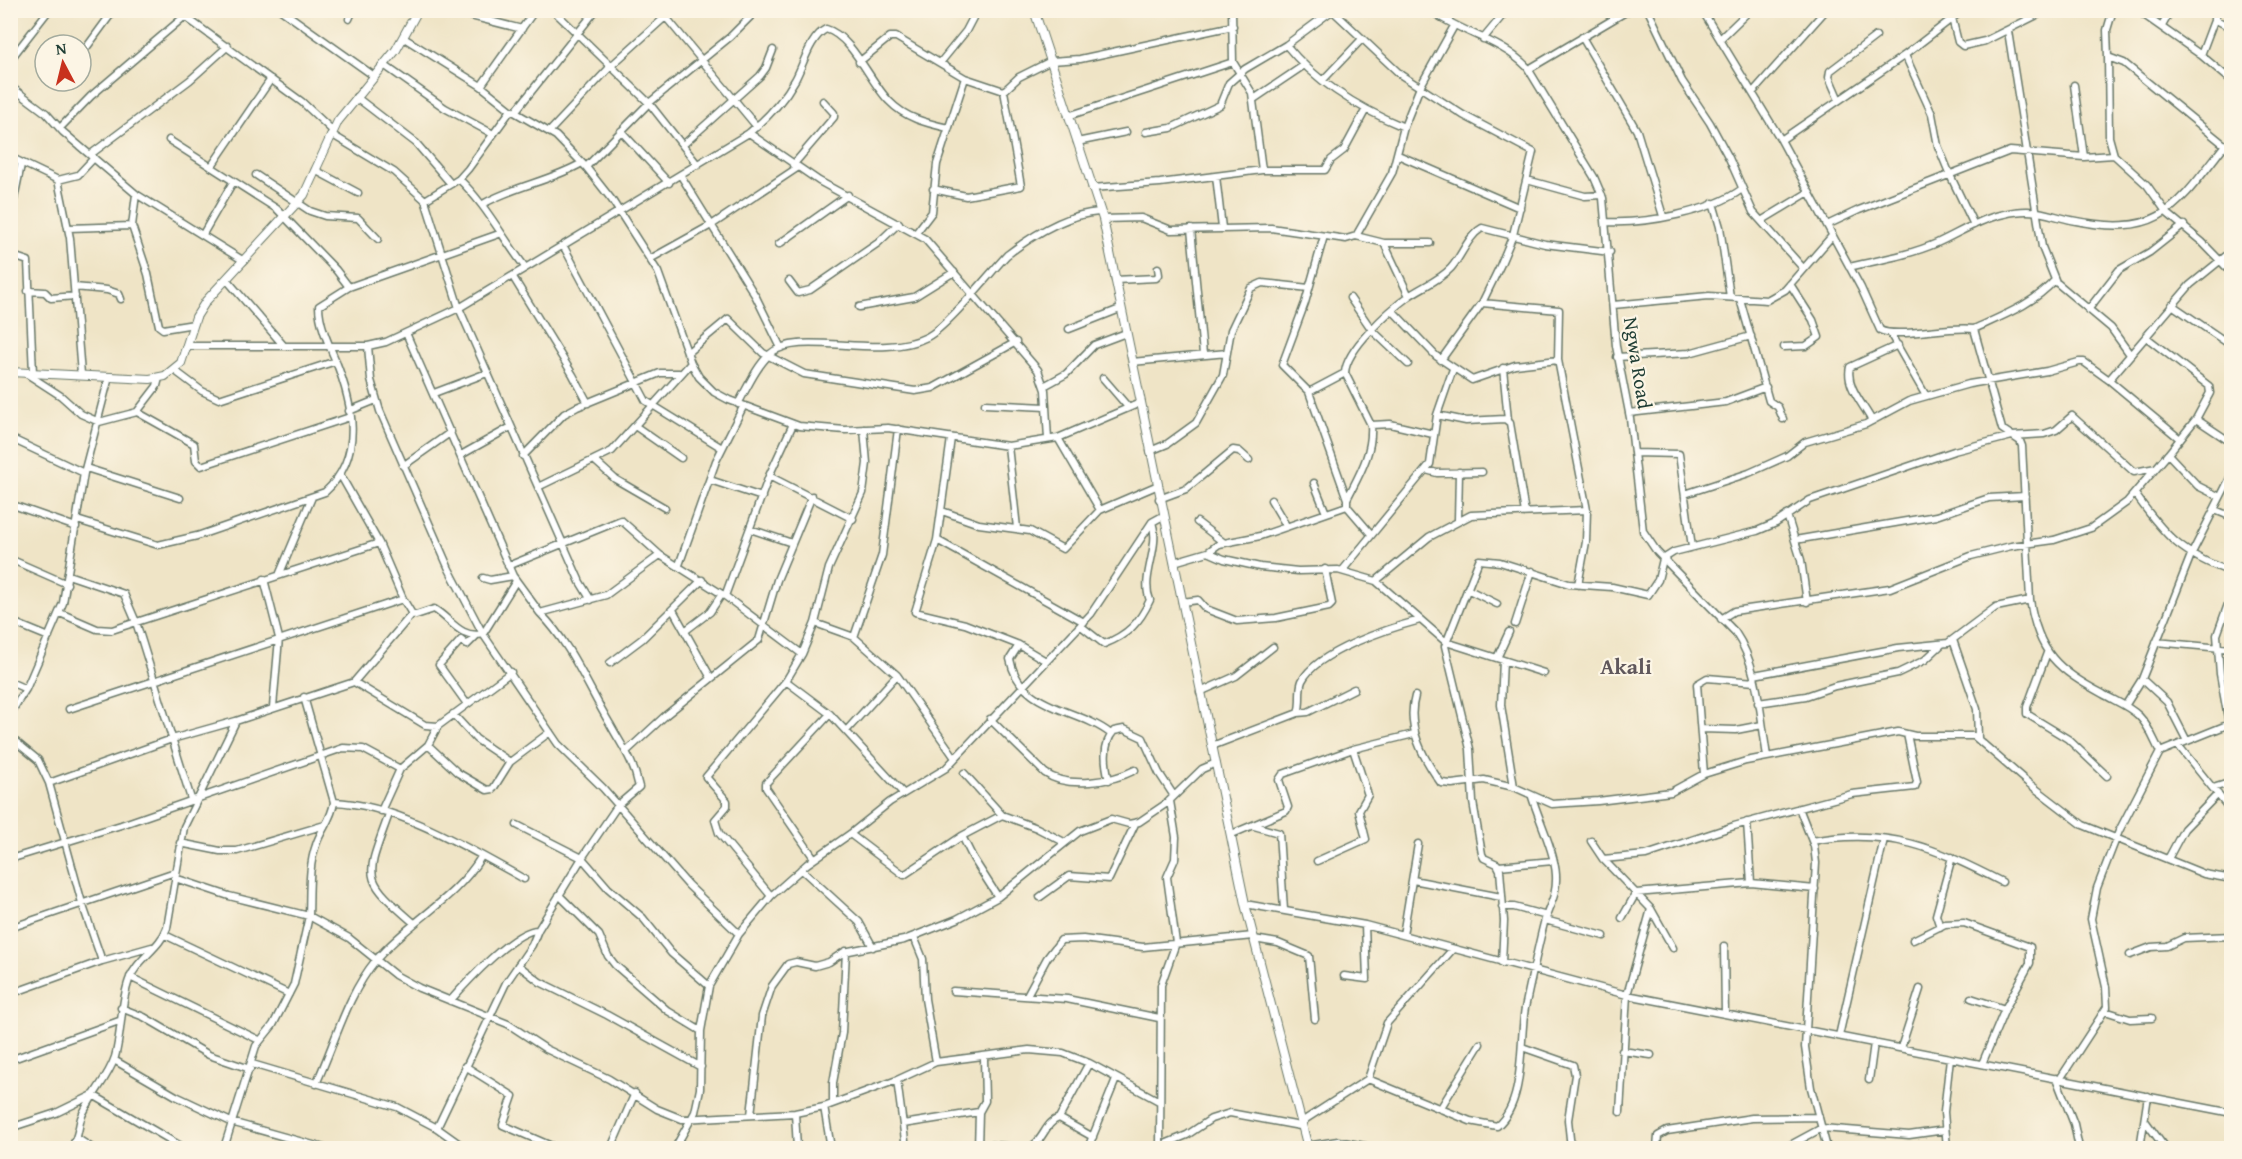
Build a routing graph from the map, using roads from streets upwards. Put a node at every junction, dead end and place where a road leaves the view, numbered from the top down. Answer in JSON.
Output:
{"nodes":[{"id":1,"x":49,"y":10,"type":"edge"},
{"id":2,"x":114,"y":10,"type":"edge"},
{"id":3,"x":176,"y":10,"type":"edge"},
{"id":4,"x":281,"y":10,"type":"edge"},
{"id":5,"x":353,"y":10,"type":"edge"},
{"id":6,"x":418,"y":10,"type":"edge"},
{"id":7,"x":447,"y":10,"type":"edge"},
{"id":8,"x":535,"y":10,"type":"edge"},
{"id":9,"x":553,"y":10,"type":"edge"},
{"id":10,"x":596,"y":10,"type":"edge"},
{"id":11,"x":660,"y":10,"type":"edge"},
{"id":12,"x":673,"y":10,"type":"edge"},
{"id":13,"x":757,"y":10,"type":"edge"},
{"id":14,"x":977,"y":10,"type":"edge"},
{"id":15,"x":1034,"y":10,"type":"edge"},
{"id":16,"x":1232,"y":10,"type":"edge"},
{"id":17,"x":1317,"y":10,"type":"edge"},
{"id":18,"x":1430,"y":10,"type":"edge"},
{"id":19,"x":1507,"y":10,"type":"edge"},
{"id":20,"x":1629,"y":10,"type":"edge"},
{"id":21,"x":1648,"y":10,"type":"edge"},
{"id":22,"x":1702,"y":10,"type":"edge"},
{"id":23,"x":1750,"y":10,"type":"edge"},
{"id":24,"x":1826,"y":10,"type":"edge"},
{"id":25,"x":1950,"y":10,"type":"edge"},
{"id":26,"x":1963,"y":10,"type":"edge"},
{"id":27,"x":2047,"y":10,"type":"edge"},
{"id":28,"x":2113,"y":10,"type":"edge"},
{"id":29,"x":2137,"y":10,"type":"edge"},
{"id":30,"x":2170,"y":10,"type":"edge"},
{"id":31,"x":2218,"y":10,"type":"edge"},
{"id":32,"x":1333,"y":11,"type":"edge"},
{"id":33,"x":185,"y":16,"type":"junction"},
{"id":34,"x":666,"y":17,"type":"junction"},
{"id":35,"x":1322,"y":18,"type":"junction"},
{"id":36,"x":349,"y":19,"type":"dead end"},
{"id":37,"x":1952,"y":19,"type":"junction"},
{"id":38,"x":2214,"y":19,"type":"junction"},
{"id":39,"x":1233,"y":26,"type":"junction"},
{"id":40,"x":1454,"y":26,"type":"junction"},
{"id":41,"x":2162,"y":26,"type":"junction"},
{"id":42,"x":2232,"y":28,"type":"edge"},
{"id":43,"x":522,"y":29,"type":"junction"},
{"id":44,"x":2008,"y":31,"type":"junction"},
{"id":45,"x":576,"y":34,"type":"junction"},
{"id":46,"x":1876,"y":36,"type":"dead end"},
{"id":47,"x":1582,"y":37,"type":"junction"},
{"id":48,"x":404,"y":38,"type":"junction"},
{"id":49,"x":93,"y":39,"type":"edge"},
{"id":50,"x":1362,"y":39,"type":"junction"},
{"id":51,"x":1484,"y":39,"type":"junction"},
{"id":52,"x":1720,"y":39,"type":"junction"},
{"id":53,"x":1286,"y":45,"type":"junction"},
{"id":54,"x":228,"y":46,"type":"junction"},
{"id":55,"x":773,"y":50,"type":"dead end"},
{"id":56,"x":1905,"y":55,"type":"junction"},
{"id":57,"x":2201,"y":55,"type":"junction"},
{"id":58,"x":2108,"y":57,"type":"junction"},
{"id":59,"x":10,"y":60,"type":"edge"},
{"id":60,"x":702,"y":60,"type":"junction"},
{"id":61,"x":1051,"y":61,"type":"junction"},
{"id":62,"x":859,"y":62,"type":"junction"},
{"id":63,"x":1233,"y":62,"type":"junction"},
{"id":64,"x":940,"y":63,"type":"junction"},
{"id":65,"x":384,"y":65,"type":"junction"},
{"id":66,"x":612,"y":65,"type":"junction"},
{"id":67,"x":1303,"y":66,"type":"junction"},
{"id":68,"x":1529,"y":69,"type":"junction"},
{"id":69,"x":1242,"y":73,"type":"junction"},
{"id":70,"x":374,"y":76,"type":"junction"},
{"id":71,"x":965,"y":78,"type":"junction"},
{"id":72,"x":271,"y":79,"type":"junction"},
{"id":73,"x":1323,"y":80,"type":"junction"},
{"id":74,"x":2232,"y":81,"type":"edge"},
{"id":75,"x":2074,"y":85,"type":"dead end"},
{"id":76,"x":10,"y":86,"type":"edge"},
{"id":77,"x":482,"y":86,"type":"junction"},
{"id":78,"x":1420,"y":87,"type":"junction"},
{"id":79,"x":1004,"y":91,"type":"junction"},
{"id":80,"x":1753,"y":92,"type":"junction"},
{"id":81,"x":356,"y":97,"type":"junction"},
{"id":82,"x":1254,"y":99,"type":"junction"},
{"id":83,"x":823,"y":100,"type":"dead end"},
{"id":84,"x":1839,"y":100,"type":"junction"},
{"id":85,"x":734,"y":101,"type":"junction"},
{"id":86,"x":649,"y":103,"type":"junction"},
{"id":87,"x":513,"y":111,"type":"junction"},
{"id":88,"x":1365,"y":111,"type":"junction"},
{"id":89,"x":1068,"y":116,"type":"junction"},
{"id":90,"x":757,"y":127,"type":"junction"},
{"id":91,"x":1404,"y":127,"type":"junction"},
{"id":92,"x":60,"y":128,"type":"junction"},
{"id":93,"x":948,"y":128,"type":"junction"},
{"id":94,"x":621,"y":131,"type":"junction"},
{"id":95,"x":332,"y":132,"type":"junction"},
{"id":96,"x":549,"y":132,"type":"junction"},
{"id":97,"x":1126,"y":132,"type":"dead end"},
{"id":98,"x":1146,"y":132,"type":"dead end"},
{"id":99,"x":749,"y":133,"type":"junction"},
{"id":100,"x":493,"y":134,"type":"junction"},
{"id":101,"x":169,"y":140,"type":"dead end"},
{"id":102,"x":1781,"y":140,"type":"junction"},
{"id":103,"x":1077,"y":142,"type":"junction"},
{"id":104,"x":684,"y":144,"type":"junction"},
{"id":105,"x":2224,"y":146,"type":"junction"},
{"id":106,"x":2026,"y":151,"type":"junction"},
{"id":107,"x":2232,"y":151,"type":"edge"},
{"id":108,"x":1398,"y":155,"type":"junction"},
{"id":109,"x":2114,"y":155,"type":"junction"},
{"id":110,"x":92,"y":156,"type":"junction"},
{"id":111,"x":10,"y":157,"type":"edge"},
{"id":112,"x":2084,"y":157,"type":"junction"},
{"id":113,"x":21,"y":165,"type":"junction"},
{"id":114,"x":584,"y":165,"type":"junction"},
{"id":115,"x":698,"y":165,"type":"junction"},
{"id":116,"x":211,"y":167,"type":"junction"},
{"id":117,"x":795,"y":167,"type":"junction"},
{"id":118,"x":315,"y":170,"type":"junction"},
{"id":119,"x":1262,"y":170,"type":"junction"},
{"id":120,"x":256,"y":175,"type":"dead end"},
{"id":121,"x":1950,"y":175,"type":"junction"},
{"id":122,"x":681,"y":176,"type":"junction"},
{"id":123,"x":1216,"y":176,"type":"junction"},
{"id":124,"x":459,"y":179,"type":"junction"},
{"id":125,"x":58,"y":180,"type":"junction"},
{"id":126,"x":1527,"y":180,"type":"junction"},
{"id":127,"x":233,"y":182,"type":"junction"},
{"id":128,"x":669,"y":183,"type":"junction"},
{"id":129,"x":451,"y":184,"type":"junction"},
{"id":130,"x":1092,"y":188,"type":"junction"},
{"id":131,"x":933,"y":189,"type":"junction"},
{"id":132,"x":1742,"y":189,"type":"junction"},
{"id":133,"x":1809,"y":192,"type":"junction"},
{"id":134,"x":358,"y":193,"type":"dead end"},
{"id":135,"x":136,"y":194,"type":"junction"},
{"id":136,"x":848,"y":195,"type":"junction"},
{"id":137,"x":1602,"y":195,"type":"junction"},
{"id":138,"x":425,"y":200,"type":"junction"},
{"id":139,"x":298,"y":202,"type":"junction"},
{"id":140,"x":1713,"y":203,"type":"junction"},
{"id":141,"x":483,"y":204,"type":"junction"},
{"id":142,"x":1520,"y":208,"type":"junction"},
{"id":143,"x":2035,"y":211,"type":"junction"},
{"id":144,"x":619,"y":212,"type":"junction"},
{"id":145,"x":2167,"y":213,"type":"junction"},
{"id":146,"x":1101,"y":215,"type":"junction"},
{"id":147,"x":285,"y":216,"type":"junction"},
{"id":148,"x":1663,"y":216,"type":"junction"},
{"id":149,"x":10,"y":218,"type":"edge"},
{"id":150,"x":1761,"y":221,"type":"junction"},
{"id":151,"x":1607,"y":222,"type":"junction"},
{"id":152,"x":899,"y":223,"type":"junction"},
{"id":153,"x":713,"y":224,"type":"junction"},
{"id":154,"x":1827,"y":225,"type":"junction"},
{"id":155,"x":1974,"y":225,"type":"junction"},
{"id":156,"x":2184,"y":225,"type":"junction"},
{"id":157,"x":132,"y":226,"type":"junction"},
{"id":158,"x":68,"y":228,"type":"junction"},
{"id":159,"x":1222,"y":228,"type":"junction"},
{"id":160,"x":1191,"y":229,"type":"junction"},
{"id":161,"x":916,"y":232,"type":"junction"},
{"id":162,"x":203,"y":234,"type":"junction"},
{"id":163,"x":499,"y":234,"type":"junction"},
{"id":164,"x":1513,"y":235,"type":"junction"},
{"id":165,"x":1324,"y":236,"type":"junction"},
{"id":166,"x":1356,"y":236,"type":"junction"},
{"id":167,"x":1832,"y":236,"type":"junction"},
{"id":168,"x":378,"y":239,"type":"dead end"},
{"id":169,"x":1384,"y":243,"type":"junction"},
{"id":170,"x":1430,"y":243,"type":"dead end"},
{"id":171,"x":778,"y":244,"type":"dead end"},
{"id":172,"x":564,"y":247,"type":"junction"},
{"id":173,"x":2232,"y":251,"type":"edge"},
{"id":174,"x":1610,"y":252,"type":"junction"},
{"id":175,"x":442,"y":254,"type":"junction"},
{"id":176,"x":10,"y":255,"type":"edge"},
{"id":177,"x":650,"y":259,"type":"junction"},
{"id":178,"x":244,"y":261,"type":"junction"},
{"id":179,"x":2219,"y":262,"type":"junction"},
{"id":180,"x":525,"y":267,"type":"junction"},
{"id":181,"x":1849,"y":267,"type":"junction"},
{"id":182,"x":1158,"y":268,"type":"dead end"},
{"id":183,"x":1803,"y":268,"type":"junction"},
{"id":184,"x":954,"y":272,"type":"junction"},
{"id":185,"x":2232,"y":273,"type":"edge"},
{"id":186,"x":513,"y":277,"type":"junction"},
{"id":187,"x":227,"y":280,"type":"junction"},
{"id":188,"x":1115,"y":280,"type":"junction"},
{"id":189,"x":2055,"y":280,"type":"junction"},
{"id":190,"x":789,"y":281,"type":"dead end"},
{"id":191,"x":1790,"y":284,"type":"junction"},
{"id":192,"x":74,"y":287,"type":"junction"},
{"id":193,"x":349,"y":287,"type":"junction"},
{"id":194,"x":1309,"y":288,"type":"junction"},
{"id":195,"x":28,"y":291,"type":"junction"},
{"id":196,"x":970,"y":293,"type":"junction"},
{"id":197,"x":75,"y":296,"type":"junction"},
{"id":198,"x":1409,"y":296,"type":"junction"},
{"id":199,"x":1730,"y":297,"type":"junction"},
{"id":200,"x":121,"y":298,"type":"dead end"},
{"id":201,"x":1350,"y":298,"type":"dead end"},
{"id":202,"x":1740,"y":298,"type":"junction"},
{"id":203,"x":1482,"y":303,"type":"junction"},
{"id":204,"x":2172,"y":304,"type":"junction"},
{"id":205,"x":1613,"y":305,"type":"junction"},
{"id":206,"x":859,"y":307,"type":"dead end"},
{"id":207,"x":459,"y":308,"type":"junction"},
{"id":208,"x":1120,"y":309,"type":"junction"},
{"id":209,"x":1392,"y":310,"type":"junction"},
{"id":210,"x":2088,"y":310,"type":"junction"},
{"id":211,"x":194,"y":324,"type":"junction"},
{"id":212,"x":1068,"y":329,"type":"dead end"},
{"id":213,"x":1974,"y":329,"type":"junction"},
{"id":214,"x":1372,"y":330,"type":"junction"},
{"id":215,"x":406,"y":333,"type":"junction"},
{"id":216,"x":1126,"y":333,"type":"junction"},
{"id":217,"x":1890,"y":333,"type":"junction"},
{"id":218,"x":1751,"y":336,"type":"junction"},
{"id":219,"x":2146,"y":337,"type":"junction"},
{"id":220,"x":1016,"y":342,"type":"junction"},
{"id":221,"x":329,"y":345,"type":"junction"},
{"id":222,"x":1898,"y":345,"type":"junction"},
{"id":223,"x":189,"y":346,"type":"junction"},
{"id":224,"x":284,"y":346,"type":"junction"},
{"id":225,"x":368,"y":346,"type":"junction"},
{"id":226,"x":2232,"y":346,"type":"edge"},
{"id":227,"x":1784,"y":347,"type":"dead end"},
{"id":228,"x":781,"y":348,"type":"junction"},
{"id":229,"x":1227,"y":352,"type":"junction"},
{"id":230,"x":687,"y":353,"type":"junction"},
{"id":231,"x":2129,"y":353,"type":"junction"},
{"id":232,"x":1203,"y":354,"type":"junction"},
{"id":233,"x":768,"y":356,"type":"junction"},
{"id":234,"x":1617,"y":357,"type":"junction"},
{"id":235,"x":1442,"y":360,"type":"junction"},
{"id":236,"x":1558,"y":360,"type":"junction"},
{"id":237,"x":336,"y":361,"type":"junction"},
{"id":238,"x":1132,"y":362,"type":"junction"},
{"id":239,"x":691,"y":363,"type":"junction"},
{"id":240,"x":1408,"y":363,"type":"dead end"},
{"id":241,"x":1503,"y":368,"type":"junction"},
{"id":242,"x":1453,"y":369,"type":"junction"},
{"id":243,"x":174,"y":370,"type":"junction"},
{"id":244,"x":10,"y":372,"type":"edge"},
{"id":245,"x":29,"y":373,"type":"junction"},
{"id":246,"x":487,"y":373,"type":"junction"},
{"id":247,"x":679,"y":373,"type":"junction"},
{"id":248,"x":1345,"y":373,"type":"junction"},
{"id":249,"x":81,"y":374,"type":"junction"},
{"id":250,"x":109,"y":377,"type":"junction"},
{"id":251,"x":159,"y":378,"type":"junction"},
{"id":252,"x":1103,"y":378,"type":"dead end"},
{"id":253,"x":1989,"y":380,"type":"junction"},
{"id":254,"x":2109,"y":381,"type":"junction"},
{"id":255,"x":636,"y":384,"type":"junction"},
{"id":256,"x":1044,"y":386,"type":"junction"},
{"id":257,"x":1766,"y":387,"type":"junction"},
{"id":258,"x":1309,"y":392,"type":"junction"},
{"id":259,"x":434,"y":393,"type":"junction"},
{"id":260,"x":1926,"y":396,"type":"junction"},
{"id":261,"x":376,"y":400,"type":"junction"},
{"id":262,"x":588,"y":403,"type":"junction"},
{"id":263,"x":1140,"y":403,"type":"junction"},
{"id":264,"x":985,"y":404,"type":"dead end"},
{"id":265,"x":652,"y":405,"type":"junction"},
{"id":266,"x":741,"y":406,"type":"junction"},
{"id":267,"x":1046,"y":407,"type":"junction"},
{"id":268,"x":1128,"y":407,"type":"junction"},
{"id":269,"x":137,"y":412,"type":"junction"},
{"id":270,"x":1629,"y":413,"type":"junction"},
{"id":271,"x":350,"y":414,"type":"junction"},
{"id":272,"x":1437,"y":415,"type":"junction"},
{"id":273,"x":1783,"y":419,"type":"dead end"},
{"id":274,"x":2196,"y":419,"type":"junction"},
{"id":275,"x":1508,"y":420,"type":"junction"},
{"id":276,"x":1872,"y":421,"type":"junction"},
{"id":277,"x":99,"y":422,"type":"junction"},
{"id":278,"x":793,"y":424,"type":"junction"},
{"id":279,"x":1371,"y":425,"type":"junction"},
{"id":280,"x":635,"y":426,"type":"junction"},
{"id":281,"x":511,"y":427,"type":"junction"},
{"id":282,"x":864,"y":429,"type":"junction"},
{"id":283,"x":898,"y":429,"type":"junction"},
{"id":284,"x":451,"y":432,"type":"junction"},
{"id":285,"x":1433,"y":434,"type":"junction"},
{"id":286,"x":2012,"y":436,"type":"junction"},
{"id":287,"x":10,"y":438,"type":"edge"},
{"id":288,"x":951,"y":438,"type":"junction"},
{"id":289,"x":1058,"y":438,"type":"junction"},
{"id":290,"x":1048,"y":439,"type":"junction"},
{"id":291,"x":2180,"y":439,"type":"junction"},
{"id":292,"x":2232,"y":443,"type":"edge"},
{"id":293,"x":1008,"y":446,"type":"junction"},
{"id":294,"x":722,"y":448,"type":"junction"},
{"id":295,"x":1150,"y":451,"type":"junction"},
{"id":296,"x":1634,"y":453,"type":"junction"},
{"id":297,"x":2168,"y":454,"type":"junction"},
{"id":298,"x":461,"y":455,"type":"junction"},
{"id":299,"x":523,"y":456,"type":"junction"},
{"id":300,"x":681,"y":458,"type":"dead end"},
{"id":301,"x":1249,"y":460,"type":"dead end"},
{"id":302,"x":595,"y":461,"type":"junction"},
{"id":303,"x":403,"y":466,"type":"junction"},
{"id":304,"x":2156,"y":468,"type":"junction"},
{"id":305,"x":85,"y":470,"type":"junction"},
{"id":306,"x":1426,"y":470,"type":"junction"},
{"id":307,"x":1459,"y":472,"type":"junction"},
{"id":308,"x":1482,"y":472,"type":"dead end"},
{"id":309,"x":2232,"y":474,"type":"edge"},
{"id":310,"x":341,"y":476,"type":"junction"},
{"id":311,"x":770,"y":476,"type":"junction"},
{"id":312,"x":710,"y":480,"type":"junction"},
{"id":313,"x":1314,"y":483,"type":"dead end"},
{"id":314,"x":1156,"y":486,"type":"junction"},
{"id":315,"x":538,"y":487,"type":"junction"},
{"id":316,"x":2228,"y":489,"type":"edge"},
{"id":317,"x":1685,"y":494,"type":"junction"},
{"id":318,"x":2135,"y":494,"type":"junction"},
{"id":319,"x":762,"y":496,"type":"junction"},
{"id":320,"x":812,"y":496,"type":"junction"},
{"id":321,"x":2025,"y":496,"type":"junction"},
{"id":322,"x":312,"y":497,"type":"junction"},
{"id":323,"x":2220,"y":497,"type":"junction"},
{"id":324,"x":180,"y":498,"type":"dead end"},
{"id":325,"x":1159,"y":499,"type":"junction"},
{"id":326,"x":1271,"y":500,"type":"dead end"},
{"id":327,"x":1347,"y":503,"type":"junction"},
{"id":328,"x":10,"y":504,"type":"edge"},
{"id":329,"x":665,"y":508,"type":"dead end"},
{"id":330,"x":1100,"y":510,"type":"junction"},
{"id":331,"x":1587,"y":510,"type":"junction"},
{"id":332,"x":2215,"y":510,"type":"junction"},
{"id":333,"x":942,"y":512,"type":"junction"},
{"id":334,"x":1326,"y":513,"type":"junction"},
{"id":335,"x":1525,"y":513,"type":"junction"},
{"id":336,"x":1787,"y":515,"type":"junction"},
{"id":337,"x":1163,"y":516,"type":"junction"},
{"id":338,"x":2232,"y":517,"type":"edge"},
{"id":339,"x":853,"y":519,"type":"junction"},
{"id":340,"x":1458,"y":520,"type":"junction"},
{"id":341,"x":1152,"y":522,"type":"junction"},
{"id":342,"x":1197,"y":522,"type":"dead end"},
{"id":343,"x":77,"y":523,"type":"junction"},
{"id":344,"x":1287,"y":527,"type":"junction"},
{"id":345,"x":1017,"y":528,"type":"junction"},
{"id":346,"x":750,"y":529,"type":"junction"},
{"id":347,"x":1371,"y":534,"type":"junction"},
{"id":348,"x":937,"y":540,"type":"junction"},
{"id":349,"x":1796,"y":540,"type":"junction"},
{"id":350,"x":563,"y":541,"type":"junction"},
{"id":351,"x":1223,"y":542,"type":"junction"},
{"id":352,"x":379,"y":543,"type":"junction"},
{"id":353,"x":792,"y":543,"type":"junction"},
{"id":354,"x":2028,"y":543,"type":"junction"},
{"id":355,"x":1692,"y":547,"type":"junction"},
{"id":356,"x":1208,"y":552,"type":"junction"},
{"id":357,"x":660,"y":555,"type":"junction"},
{"id":358,"x":2191,"y":555,"type":"junction"},
{"id":359,"x":10,"y":559,"type":"edge"},
{"id":360,"x":1663,"y":559,"type":"junction"},
{"id":361,"x":1174,"y":562,"type":"junction"},
{"id":362,"x":679,"y":565,"type":"junction"},
{"id":363,"x":508,"y":566,"type":"junction"},
{"id":364,"x":1325,"y":569,"type":"junction"},
{"id":365,"x":1342,"y":571,"type":"junction"},
{"id":366,"x":1532,"y":571,"type":"junction"},
{"id":367,"x":2232,"y":572,"type":"edge"},
{"id":368,"x":280,"y":573,"type":"junction"},
{"id":369,"x":68,"y":574,"type":"junction"},
{"id":370,"x":483,"y":578,"type":"dead end"},
{"id":371,"x":515,"y":578,"type":"junction"},
{"id":372,"x":264,"y":579,"type":"junction"},
{"id":373,"x":702,"y":580,"type":"junction"},
{"id":374,"x":1376,"y":581,"type":"junction"},
{"id":375,"x":67,"y":584,"type":"junction"},
{"id":376,"x":1578,"y":585,"type":"junction"},
{"id":377,"x":1467,"y":589,"type":"junction"},
{"id":378,"x":2232,"y":593,"type":"edge"},
{"id":379,"x":724,"y":595,"type":"junction"},
{"id":380,"x":403,"y":599,"type":"junction"},
{"id":381,"x":591,"y":600,"type":"junction"},
{"id":382,"x":2030,"y":600,"type":"junction"},
{"id":383,"x":1182,"y":602,"type":"junction"},
{"id":384,"x":1807,"y":602,"type":"junction"},
{"id":385,"x":1497,"y":604,"type":"dead end"},
{"id":386,"x":673,"y":610,"type":"junction"},
{"id":387,"x":60,"y":613,"type":"junction"},
{"id":388,"x":412,"y":614,"type":"junction"},
{"id":389,"x":540,"y":614,"type":"junction"},
{"id":390,"x":1720,"y":619,"type":"junction"},
{"id":391,"x":1420,"y":620,"type":"junction"},
{"id":392,"x":10,"y":621,"type":"edge"},
{"id":393,"x":136,"y":622,"type":"junction"},
{"id":394,"x":814,"y":623,"type":"junction"},
{"id":395,"x":1082,"y":624,"type":"junction"},
{"id":396,"x":1515,"y":624,"type":"dead end"},
{"id":397,"x":764,"y":627,"type":"junction"},
{"id":398,"x":685,"y":631,"type":"junction"},
{"id":399,"x":1509,"y":632,"type":"dead end"},
{"id":400,"x":479,"y":635,"type":"junction"},
{"id":401,"x":49,"y":637,"type":"junction"},
{"id":402,"x":854,"y":637,"type":"junction"},
{"id":403,"x":279,"y":638,"type":"junction"},
{"id":404,"x":1953,"y":640,"type":"junction"},
{"id":405,"x":1446,"y":642,"type":"junction"},
{"id":406,"x":2156,"y":642,"type":"junction"},
{"id":407,"x":1942,"y":643,"type":"junction"},
{"id":408,"x":1019,"y":645,"type":"junction"},
{"id":409,"x":1273,"y":647,"type":"dead end"},
{"id":410,"x":2219,"y":648,"type":"junction"},
{"id":411,"x":2232,"y":649,"type":"edge"},
{"id":412,"x":2047,"y":653,"type":"junction"},
{"id":413,"x":802,"y":654,"type":"junction"},
{"id":414,"x":1500,"y":659,"type":"junction"},
{"id":415,"x":1046,"y":661,"type":"junction"},
{"id":416,"x":610,"y":663,"type":"dead end"},
{"id":417,"x":511,"y":672,"type":"junction"},
{"id":418,"x":1544,"y":673,"type":"dead end"},
{"id":419,"x":897,"y":675,"type":"junction"},
{"id":420,"x":711,"y":678,"type":"junction"},
{"id":421,"x":1754,"y":679,"type":"junction"},
{"id":422,"x":2142,"y":679,"type":"junction"},
{"id":423,"x":153,"y":681,"type":"junction"},
{"id":424,"x":786,"y":681,"type":"junction"},
{"id":425,"x":10,"y":682,"type":"edge"},
{"id":426,"x":354,"y":682,"type":"junction"},
{"id":427,"x":1022,"y":688,"type":"junction"},
{"id":428,"x":26,"y":689,"type":"junction"},
{"id":429,"x":1354,"y":689,"type":"dead end"},
{"id":430,"x":1200,"y":692,"type":"junction"},
{"id":431,"x":1415,"y":696,"type":"dead end"},
{"id":432,"x":304,"y":697,"type":"junction"},
{"id":433,"x":1758,"y":703,"type":"junction"},
{"id":434,"x":467,"y":704,"type":"junction"},
{"id":435,"x":2125,"y":706,"type":"junction"},
{"id":436,"x":273,"y":707,"type":"junction"},
{"id":437,"x":69,"y":708,"type":"dead end"},
{"id":438,"x":1298,"y":713,"type":"junction"},
{"id":439,"x":10,"y":714,"type":"edge"},
{"id":440,"x":453,"y":714,"type":"junction"},
{"id":441,"x":830,"y":714,"type":"junction"},
{"id":442,"x":990,"y":719,"type":"junction"},
{"id":443,"x":236,"y":721,"type":"junction"},
{"id":444,"x":2230,"y":723,"type":"edge"},
{"id":445,"x":1762,"y":725,"type":"junction"},
{"id":446,"x":438,"y":726,"type":"junction"},
{"id":447,"x":1701,"y":729,"type":"junction"},
{"id":448,"x":846,"y":731,"type":"junction"},
{"id":449,"x":550,"y":732,"type":"junction"},
{"id":450,"x":1111,"y":734,"type":"junction"},
{"id":451,"x":1414,"y":734,"type":"junction"},
{"id":452,"x":1907,"y":734,"type":"junction"},
{"id":453,"x":10,"y":737,"type":"edge"},
{"id":454,"x":1978,"y":738,"type":"junction"},
{"id":455,"x":172,"y":740,"type":"junction"},
{"id":456,"x":2187,"y":741,"type":"junction"},
{"id":457,"x":428,"y":745,"type":"junction"},
{"id":458,"x":2178,"y":745,"type":"junction"},
{"id":459,"x":1212,"y":746,"type":"junction"},
{"id":460,"x":1353,"y":749,"type":"junction"},
{"id":461,"x":628,"y":750,"type":"junction"},
{"id":462,"x":2160,"y":752,"type":"junction"},
{"id":463,"x":322,"y":754,"type":"junction"},
{"id":464,"x":1767,"y":756,"type":"junction"},
{"id":465,"x":955,"y":758,"type":"junction"},
{"id":466,"x":510,"y":762,"type":"junction"},
{"id":467,"x":1216,"y":763,"type":"junction"},
{"id":468,"x":400,"y":769,"type":"junction"},
{"id":469,"x":1135,"y":770,"type":"dead end"},
{"id":470,"x":964,"y":773,"type":"dead end"},
{"id":471,"x":1704,"y":774,"type":"junction"},
{"id":472,"x":2107,"y":776,"type":"dead end"},
{"id":473,"x":1109,"y":780,"type":"junction"},
{"id":474,"x":1474,"y":781,"type":"junction"},
{"id":475,"x":2232,"y":782,"type":"edge"},
{"id":476,"x":49,"y":783,"type":"junction"},
{"id":477,"x":1514,"y":787,"type":"junction"},
{"id":478,"x":2213,"y":788,"type":"junction"},
{"id":479,"x":903,"y":793,"type":"junction"},
{"id":480,"x":2218,"y":794,"type":"junction"},
{"id":481,"x":1532,"y":797,"type":"junction"},
{"id":482,"x":194,"y":798,"type":"junction"},
{"id":483,"x":1172,"y":799,"type":"junction"},
{"id":484,"x":334,"y":801,"type":"junction"},
{"id":485,"x":618,"y":805,"type":"junction"},
{"id":486,"x":1799,"y":808,"type":"junction"},
{"id":487,"x":381,"y":811,"type":"junction"},
{"id":488,"x":2232,"y":812,"type":"edge"},
{"id":489,"x":389,"y":814,"type":"junction"},
{"id":490,"x":1002,"y":815,"type":"junction"},
{"id":491,"x":1747,"y":822,"type":"junction"},
{"id":492,"x":1135,"y":824,"type":"junction"},
{"id":493,"x":326,"y":825,"type":"junction"},
{"id":494,"x":517,"y":825,"type":"dead end"},
{"id":495,"x":1254,"y":826,"type":"junction"},
{"id":496,"x":850,"y":834,"type":"junction"},
{"id":497,"x":1232,"y":834,"type":"junction"},
{"id":498,"x":963,"y":836,"type":"junction"},
{"id":499,"x":1884,"y":839,"type":"junction"},
{"id":500,"x":2115,"y":840,"type":"junction"},
{"id":501,"x":1591,"y":841,"type":"dead end"},
{"id":502,"x":1812,"y":841,"type":"junction"},
{"id":503,"x":64,"y":842,"type":"junction"},
{"id":504,"x":1064,"y":842,"type":"junction"},
{"id":505,"x":180,"y":843,"type":"junction"},
{"id":506,"x":1418,"y":844,"type":"dead end"},
{"id":507,"x":481,"y":857,"type":"junction"},
{"id":508,"x":1952,"y":857,"type":"junction"},
{"id":509,"x":582,"y":858,"type":"junction"},
{"id":510,"x":814,"y":858,"type":"junction"},
{"id":511,"x":10,"y":859,"type":"edge"},
{"id":512,"x":1603,"y":859,"type":"junction"},
{"id":513,"x":2168,"y":859,"type":"junction"},
{"id":514,"x":1317,"y":861,"type":"dead end"},
{"id":515,"x":1553,"y":861,"type":"junction"},
{"id":516,"x":1499,"y":866,"type":"junction"},
{"id":517,"x":801,"y":868,"type":"junction"},
{"id":518,"x":175,"y":875,"type":"junction"},
{"id":519,"x":524,"y":879,"type":"dead end"},
{"id":520,"x":2232,"y":879,"type":"edge"},
{"id":521,"x":1413,"y":880,"type":"junction"},
{"id":522,"x":2002,"y":882,"type":"dead end"},
{"id":523,"x":1751,"y":883,"type":"junction"},
{"id":524,"x":1815,"y":889,"type":"junction"},
{"id":525,"x":1636,"y":893,"type":"junction"},
{"id":526,"x":559,"y":895,"type":"junction"},
{"id":527,"x":771,"y":896,"type":"junction"},
{"id":528,"x":998,"y":897,"type":"junction"},
{"id":529,"x":1040,"y":897,"type":"dead end"},
{"id":530,"x":1501,"y":897,"type":"junction"},
{"id":531,"x":82,"y":903,"type":"junction"},
{"id":532,"x":1245,"y":904,"type":"junction"},
{"id":533,"x":1502,"y":908,"type":"junction"},
{"id":534,"x":1651,"y":909,"type":"junction"},
{"id":535,"x":1284,"y":910,"type":"junction"},
{"id":536,"x":309,"y":916,"type":"junction"},
{"id":537,"x":1546,"y":918,"type":"junction"},
{"id":538,"x":1622,"y":918,"type":"dead end"},
{"id":539,"x":414,"y":923,"type":"junction"},
{"id":540,"x":1365,"y":925,"type":"junction"},
{"id":541,"x":1940,"y":927,"type":"junction"},
{"id":542,"x":10,"y":928,"type":"edge"},
{"id":543,"x":538,"y":930,"type":"junction"},
{"id":544,"x":739,"y":934,"type":"junction"},
{"id":545,"x":165,"y":935,"type":"junction"},
{"id":546,"x":1403,"y":935,"type":"junction"},
{"id":547,"x":1604,"y":936,"type":"dead end"},
{"id":548,"x":2232,"y":936,"type":"edge"},
{"id":549,"x":914,"y":937,"type":"junction"},
{"id":550,"x":1253,"y":938,"type":"junction"},
{"id":551,"x":1913,"y":940,"type":"dead end"},
{"id":552,"x":1176,"y":943,"type":"junction"},
{"id":553,"x":154,"y":946,"type":"junction"},
{"id":554,"x":1724,"y":946,"type":"dead end"},
{"id":555,"x":873,"y":947,"type":"junction"},
{"id":556,"x":1673,"y":948,"type":"dead end"},
{"id":557,"x":1452,"y":950,"type":"junction"},
{"id":558,"x":846,"y":951,"type":"junction"},
{"id":559,"x":2130,"y":955,"type":"dead end"},
{"id":560,"x":376,"y":960,"type":"junction"},
{"id":561,"x":102,"y":961,"type":"junction"},
{"id":562,"x":1502,"y":963,"type":"junction"},
{"id":563,"x":518,"y":965,"type":"junction"},
{"id":564,"x":1533,"y":972,"type":"junction"},
{"id":565,"x":1344,"y":976,"type":"dead end"},
{"id":566,"x":130,"y":977,"type":"junction"},
{"id":567,"x":709,"y":986,"type":"junction"},
{"id":568,"x":1920,"y":989,"type":"dead end"},
{"id":569,"x":953,"y":991,"type":"dead end"},
{"id":570,"x":10,"y":994,"type":"edge"},
{"id":571,"x":289,"y":994,"type":"junction"},
{"id":572,"x":1027,"y":995,"type":"junction"},
{"id":573,"x":1627,"y":995,"type":"junction"},
{"id":574,"x":1971,"y":998,"type":"dead end"},
{"id":575,"x":450,"y":1001,"type":"junction"},
{"id":576,"x":121,"y":1008,"type":"junction"},
{"id":577,"x":2006,"y":1009,"type":"junction"},
{"id":578,"x":2105,"y":1011,"type":"junction"},
{"id":579,"x":1725,"y":1014,"type":"junction"},
{"id":580,"x":488,"y":1016,"type":"junction"},
{"id":581,"x":1159,"y":1018,"type":"junction"},
{"id":582,"x":2152,"y":1018,"type":"dead end"},
{"id":583,"x":1315,"y":1019,"type":"dead end"},
{"id":584,"x":119,"y":1021,"type":"junction"},
{"id":585,"x":1805,"y":1029,"type":"junction"},
{"id":586,"x":701,"y":1031,"type":"junction"},
{"id":587,"x":1839,"y":1036,"type":"junction"},
{"id":588,"x":259,"y":1041,"type":"junction"},
{"id":589,"x":1874,"y":1043,"type":"junction"},
{"id":590,"x":1480,"y":1044,"type":"dead end"},
{"id":591,"x":1522,"y":1047,"type":"junction"},
{"id":592,"x":1901,"y":1048,"type":"junction"},
{"id":593,"x":1622,"y":1052,"type":"junction"},
{"id":594,"x":1651,"y":1055,"type":"dead end"},
{"id":595,"x":984,"y":1058,"type":"junction"},
{"id":596,"x":1950,"y":1058,"type":"junction"},
{"id":597,"x":10,"y":1060,"type":"edge"},
{"id":598,"x":114,"y":1060,"type":"junction"},
{"id":599,"x":936,"y":1062,"type":"junction"},
{"id":600,"x":1089,"y":1063,"type":"junction"},
{"id":601,"x":1982,"y":1064,"type":"junction"},
{"id":602,"x":465,"y":1066,"type":"junction"},
{"id":603,"x":251,"y":1067,"type":"junction"},
{"id":604,"x":701,"y":1067,"type":"junction"},
{"id":605,"x":1116,"y":1079,"type":"junction"},
{"id":606,"x":1368,"y":1079,"type":"junction"},
{"id":607,"x":2058,"y":1079,"type":"junction"},
{"id":608,"x":897,"y":1080,"type":"junction"},
{"id":609,"x":1869,"y":1080,"type":"dead end"},
{"id":610,"x":316,"y":1084,"type":"junction"},
{"id":611,"x":635,"y":1093,"type":"junction"},
{"id":612,"x":93,"y":1095,"type":"junction"},
{"id":613,"x":2148,"y":1096,"type":"junction"},
{"id":614,"x":1159,"y":1101,"type":"junction"},
{"id":615,"x":833,"y":1103,"type":"junction"},
{"id":616,"x":824,"y":1107,"type":"junction"},
{"id":617,"x":1440,"y":1109,"type":"junction"},
{"id":618,"x":979,"y":1112,"type":"junction"},
{"id":619,"x":1620,"y":1112,"type":"dead end"},
{"id":620,"x":795,"y":1113,"type":"junction"},
{"id":621,"x":2232,"y":1113,"type":"edge"},
{"id":622,"x":751,"y":1115,"type":"junction"},
{"id":623,"x":1819,"y":1117,"type":"junction"},
{"id":624,"x":1059,"y":1118,"type":"junction"},
{"id":625,"x":692,"y":1121,"type":"junction"},
{"id":626,"x":231,"y":1122,"type":"junction"},
{"id":627,"x":2145,"y":1122,"type":"junction"},
{"id":628,"x":903,"y":1124,"type":"junction"},
{"id":629,"x":1300,"y":1126,"type":"junction"},
{"id":630,"x":10,"y":1128,"type":"edge"},
{"id":631,"x":437,"y":1128,"type":"junction"},
{"id":632,"x":1822,"y":1128,"type":"junction"},
{"id":633,"x":1945,"y":1130,"type":"junction"},
{"id":634,"x":1093,"y":1137,"type":"junction"},
{"id":635,"x":78,"y":1139,"type":"junction"},
{"id":636,"x":978,"y":1146,"type":"edge"},
{"id":637,"x":1160,"y":1147,"type":"edge"},
{"id":638,"x":1308,"y":1147,"type":"edge"},
{"id":639,"x":71,"y":1149,"type":"edge"},
{"id":640,"x":92,"y":1149,"type":"edge"},
{"id":641,"x":184,"y":1149,"type":"edge"},
{"id":642,"x":225,"y":1149,"type":"edge"},
{"id":643,"x":324,"y":1149,"type":"edge"},
{"id":644,"x":465,"y":1149,"type":"edge"},
{"id":645,"x":556,"y":1149,"type":"edge"},
{"id":646,"x":611,"y":1149,"type":"edge"},
{"id":647,"x":675,"y":1149,"type":"edge"},
{"id":648,"x":797,"y":1149,"type":"edge"},
{"id":649,"x":831,"y":1149,"type":"edge"},
{"id":650,"x":906,"y":1149,"type":"edge"},
{"id":651,"x":1088,"y":1149,"type":"edge"},
{"id":652,"x":1376,"y":1149,"type":"edge"},
{"id":653,"x":1571,"y":1149,"type":"edge"},
{"id":654,"x":1657,"y":1149,"type":"edge"},
{"id":655,"x":1785,"y":1149,"type":"edge"},
{"id":656,"x":1827,"y":1149,"type":"edge"},
{"id":657,"x":1947,"y":1149,"type":"edge"},
{"id":658,"x":2079,"y":1149,"type":"edge"},
{"id":659,"x":2140,"y":1149,"type":"edge"},
{"id":660,"x":2166,"y":1149,"type":"edge"}],
"edges":[{"from":1,"to":59,"type":"street"},
{"from":2,"to":49,"type":"street"},
{"from":3,"to":33,"type":"street"},
{"from":4,"to":70,"type":"street"},
{"from":5,"to":36,"type":"street"},
{"from":6,"to":48,"type":"street"},
{"from":7,"to":43,"type":"street"},
{"from":8,"to":43,"type":"street"},
{"from":9,"to":45,"type":"street"},
{"from":10,"to":45,"type":"street"},
{"from":11,"to":34,"type":"street"},
{"from":12,"to":34,"type":"street"},
{"from":13,"to":60,"type":"street"},
{"from":14,"to":64,"type":"street"},
{"from":15,"to":61,"type":"street"},
{"from":16,"to":39,"type":"street"},
{"from":17,"to":35,"type":"street"},
{"from":18,"to":40,"type":"street","name":"Ngwa Road"},
{"from":19,"to":51,"type":"street"},
{"from":20,"to":47,"type":"street"},
{"from":21,"to":132,"type":"street"},
{"from":22,"to":52,"type":"street"},
{"from":23,"to":52,"type":"street"},
{"from":24,"to":80,"type":"street"},
{"from":25,"to":37,"type":"street"},
{"from":26,"to":37,"type":"street"},
{"from":27,"to":44,"type":"street"},
{"from":28,"to":58,"type":"street"},
{"from":29,"to":41,"type":"street"},
{"from":30,"to":41,"type":"street"},
{"from":31,"to":38,"type":"street"},
{"from":32,"to":35,"type":"street"},
{"from":32,"to":50,"type":"street"},
{"from":33,"to":54,"type":"street"},
{"from":33,"to":92,"type":"street"},
{"from":34,"to":60,"type":"street"},
{"from":34,"to":66,"type":"street"},
{"from":35,"to":53,"type":"street"},
{"from":37,"to":44,"type":"street"},
{"from":37,"to":56,"type":"street"},
{"from":38,"to":42,"type":"street"},
{"from":38,"to":57,"type":"street"},
{"from":39,"to":61,"type":"street"},
{"from":39,"to":63,"type":"street"},
{"from":40,"to":51,"type":"street","name":"Ngwa Road"},
{"from":40,"to":78,"type":"street"},
{"from":41,"to":57,"type":"street"},
{"from":43,"to":77,"type":"street"},
{"from":44,"to":106,"type":"street"},
{"from":45,"to":66,"type":"street"},
{"from":45,"to":87,"type":"street"},
{"from":46,"to":84,"type":"street"},
{"from":47,"to":68,"type":"street"},
{"from":47,"to":148,"type":"street"},
{"from":48,"to":65,"type":"street"},
{"from":48,"to":77,"type":"street"},
{"from":50,"to":73,"type":"street"},
{"from":50,"to":78,"type":"street"},
{"from":51,"to":68,"type":"street","name":"Ngwa Road"},
{"from":52,"to":80,"type":"street"},
{"from":53,"to":67,"type":"street"},
{"from":53,"to":69,"type":"street"},
{"from":54,"to":72,"type":"street"},
{"from":54,"to":110,"type":"street"},
{"from":55,"to":85,"type":"street"},
{"from":56,"to":84,"type":"street"},
{"from":56,"to":121,"type":"street"},
{"from":57,"to":74,"type":"street"},
{"from":58,"to":105,"type":"street"},
{"from":58,"to":109,"type":"street"},
{"from":60,"to":85,"type":"street"},
{"from":60,"to":86,"type":"street"},
{"from":61,"to":79,"type":"street"},
{"from":61,"to":89,"type":"street"},
{"from":62,"to":64,"type":"street"},
{"from":62,"to":90,"type":"street"},
{"from":62,"to":93,"type":"street"},
{"from":63,"to":69,"type":"street"},
{"from":63,"to":89,"type":"street"},
{"from":64,"to":71,"type":"street"},
{"from":65,"to":70,"type":"street"},
{"from":65,"to":100,"type":"street"},
{"from":66,"to":86,"type":"street"},
{"from":66,"to":96,"type":"street"},
{"from":67,"to":73,"type":"street"},
{"from":67,"to":82,"type":"street"},
{"from":68,"to":137,"type":"street","name":"Ngwa Road"},
{"from":69,"to":82,"type":"street"},
{"from":69,"to":98,"type":"street"},
{"from":70,"to":81,"type":"street"},
{"from":71,"to":79,"type":"street"},
{"from":71,"to":93,"type":"street"},
{"from":72,"to":95,"type":"street"},
{"from":72,"to":116,"type":"street"},
{"from":73,"to":88,"type":"street"},
{"from":75,"to":112,"type":"street"},
{"from":76,"to":92,"type":"street"},
{"from":77,"to":87,"type":"street"},
{"from":78,"to":91,"type":"street"},
{"from":78,"to":126,"type":"street"},
{"from":79,"to":131,"type":"street"},
{"from":80,"to":102,"type":"street"},
{"from":81,"to":95,"type":"street"},
{"from":81,"to":129,"type":"street"},
{"from":82,"to":119,"type":"street"},
{"from":83,"to":117,"type":"street"},
{"from":84,"to":102,"type":"street"},
{"from":85,"to":90,"type":"street"},
{"from":85,"to":104,"type":"street"},
{"from":86,"to":94,"type":"street"},
{"from":86,"to":104,"type":"street"},
{"from":87,"to":96,"type":"street"},
{"from":87,"to":100,"type":"street"},
{"from":88,"to":91,"type":"street"},
{"from":88,"to":119,"type":"street"},
{"from":89,"to":103,"type":"street"},
{"from":90,"to":99,"type":"street"},
{"from":91,"to":108,"type":"street"},
{"from":92,"to":110,"type":"street"},
{"from":93,"to":131,"type":"street"},
{"from":94,"to":114,"type":"street"},
{"from":94,"to":128,"type":"street"},
{"from":95,"to":118,"type":"street"},
{"from":95,"to":138,"type":"street"},
{"from":96,"to":114,"type":"street"},
{"from":97,"to":103,"type":"street"},
{"from":99,"to":115,"type":"street"},
{"from":99,"to":117,"type":"street"},
{"from":100,"to":124,"type":"street"},
{"from":101,"to":116,"type":"street"},
{"from":102,"to":133,"type":"street"},
{"from":103,"to":130,"type":"street"},
{"from":104,"to":115,"type":"street"},
{"from":105,"to":107,"type":"street"},
{"from":105,"to":145,"type":"street"},
{"from":106,"to":112,"type":"street"},
{"from":106,"to":121,"type":"street"},
{"from":106,"to":143,"type":"street"},
{"from":108,"to":142,"type":"street"},
{"from":108,"to":166,"type":"street"},
{"from":109,"to":112,"type":"street"},
{"from":109,"to":145,"type":"street"},
{"from":110,"to":125,"type":"street"},
{"from":110,"to":135,"type":"street"},
{"from":111,"to":113,"type":"street"},
{"from":113,"to":125,"type":"street"},
{"from":113,"to":149,"type":"street"},
{"from":114,"to":141,"type":"street"},
{"from":114,"to":144,"type":"street"},
{"from":115,"to":122,"type":"street"},
{"from":116,"to":127,"type":"street"},
{"from":117,"to":136,"type":"street"},
{"from":117,"to":153,"type":"street"},
{"from":118,"to":134,"type":"street"},
{"from":118,"to":139,"type":"street"},
{"from":119,"to":123,"type":"street"},
{"from":120,"to":139,"type":"street"},
{"from":121,"to":154,"type":"street"},
{"from":121,"to":155,"type":"street"},
{"from":122,"to":128,"type":"street"},
{"from":122,"to":153,"type":"street"},
{"from":123,"to":130,"type":"street"},
{"from":123,"to":159,"type":"street"},
{"from":124,"to":129,"type":"street"},
{"from":124,"to":141,"type":"street"},
{"from":125,"to":158,"type":"street"},
{"from":126,"to":137,"type":"street"},
{"from":126,"to":142,"type":"street"},
{"from":127,"to":147,"type":"street"},
{"from":127,"to":162,"type":"street"},
{"from":128,"to":144,"type":"street"},
{"from":129,"to":138,"type":"street"},
{"from":130,"to":146,"type":"street"},
{"from":131,"to":161,"type":"street"},
{"from":132,"to":140,"type":"street"},
{"from":132,"to":150,"type":"street"},
{"from":133,"to":150,"type":"street"},
{"from":133,"to":154,"type":"street"},
{"from":135,"to":157,"type":"street"},
{"from":135,"to":162,"type":"street"},
{"from":136,"to":152,"type":"street"},
{"from":136,"to":171,"type":"street"},
{"from":137,"to":151,"type":"street","name":"Ngwa Road"},
{"from":138,"to":175,"type":"street"},
{"from":139,"to":147,"type":"street"},
{"from":139,"to":168,"type":"street"},
{"from":140,"to":148,"type":"street"},
{"from":140,"to":199,"type":"street"},
{"from":141,"to":163,"type":"street"},
{"from":142,"to":164,"type":"street"},
{"from":143,"to":145,"type":"street"},
{"from":143,"to":155,"type":"street"},
{"from":143,"to":189,"type":"street"},
{"from":144,"to":172,"type":"street"},
{"from":144,"to":177,"type":"street"},
{"from":145,"to":156,"type":"street"},
{"from":146,"to":160,"type":"street"},
{"from":146,"to":188,"type":"street"},
{"from":146,"to":196,"type":"street"},
{"from":147,"to":178,"type":"street"},
{"from":147,"to":193,"type":"street"},
{"from":148,"to":151,"type":"street"},
{"from":150,"to":183,"type":"street"},
{"from":151,"to":174,"type":"street","name":"Ngwa Road"},
{"from":152,"to":161,"type":"street"},
{"from":152,"to":190,"type":"street"},
{"from":153,"to":177,"type":"street"},
{"from":153,"to":228,"type":"street"},
{"from":154,"to":167,"type":"street"},
{"from":155,"to":181,"type":"street"},
{"from":156,"to":179,"type":"street"},
{"from":156,"to":210,"type":"street"},
{"from":157,"to":158,"type":"street"},
{"from":157,"to":211,"type":"street"},
{"from":158,"to":192,"type":"street"},
{"from":159,"to":160,"type":"street"},
{"from":159,"to":165,"type":"street"},
{"from":160,"to":232,"type":"street"},
{"from":161,"to":184,"type":"street"},
{"from":162,"to":178,"type":"street"},
{"from":163,"to":175,"type":"street"},
{"from":163,"to":180,"type":"street"},
{"from":164,"to":174,"type":"street"},
{"from":164,"to":198,"type":"street"},
{"from":164,"to":203,"type":"street"},
{"from":165,"to":166,"type":"street"},
{"from":165,"to":194,"type":"street"},
{"from":166,"to":169,"type":"street"},
{"from":167,"to":181,"type":"street"},
{"from":167,"to":183,"type":"street"},
{"from":169,"to":170,"type":"street"},
{"from":169,"to":198,"type":"street"},
{"from":172,"to":180,"type":"street"},
{"from":172,"to":255,"type":"street"},
{"from":173,"to":179,"type":"street"},
{"from":174,"to":205,"type":"street","name":"Ngwa Road"},
{"from":175,"to":193,"type":"street"},
{"from":175,"to":207,"type":"street"},
{"from":176,"to":195,"type":"street"},
{"from":177,"to":230,"type":"street"},
{"from":178,"to":187,"type":"street"},
{"from":179,"to":185,"type":"street"},
{"from":179,"to":204,"type":"street"},
{"from":180,"to":186,"type":"street"},
{"from":181,"to":217,"type":"street"},
{"from":182,"to":188,"type":"street"},
{"from":183,"to":191,"type":"street"},
{"from":184,"to":196,"type":"street"},
{"from":184,"to":206,"type":"street"},
{"from":186,"to":207,"type":"street"},
{"from":186,"to":262,"type":"street"},
{"from":187,"to":211,"type":"street"},
{"from":187,"to":224,"type":"street"},
{"from":188,"to":208,"type":"street"},
{"from":189,"to":210,"type":"street"},
{"from":189,"to":213,"type":"street"},
{"from":191,"to":202,"type":"street"},
{"from":191,"to":227,"type":"street"},
{"from":192,"to":197,"type":"street"},
{"from":192,"to":200,"type":"street"},
{"from":193,"to":221,"type":"street"},
{"from":194,"to":229,"type":"street"},
{"from":194,"to":258,"type":"street"},
{"from":195,"to":197,"type":"street"},
{"from":195,"to":245,"type":"street"},
{"from":196,"to":220,"type":"street"},
{"from":196,"to":228,"type":"street"},
{"from":197,"to":249,"type":"street"},
{"from":198,"to":209,"type":"street"},
{"from":199,"to":202,"type":"street"},
{"from":199,"to":205,"type":"street"},
{"from":201,"to":214,"type":"street"},
{"from":202,"to":218,"type":"street"},
{"from":203,"to":235,"type":"street"},
{"from":203,"to":236,"type":"street"},
{"from":204,"to":219,"type":"street"},
{"from":204,"to":226,"type":"street"},
{"from":205,"to":234,"type":"street","name":"Ngwa Road"},
{"from":207,"to":215,"type":"street"},
{"from":207,"to":246,"type":"street"},
{"from":208,"to":212,"type":"street"},
{"from":208,"to":216,"type":"street"},
{"from":209,"to":214,"type":"street"},
{"from":209,"to":235,"type":"street"},
{"from":210,"to":231,"type":"street"},
{"from":211,"to":223,"type":"street"},
{"from":213,"to":217,"type":"street"},
{"from":213,"to":253,"type":"street"},
{"from":214,"to":240,"type":"street"},
{"from":214,"to":248,"type":"street"},
{"from":215,"to":225,"type":"street"},
{"from":215,"to":259,"type":"street"},
{"from":216,"to":238,"type":"street"},
{"from":216,"to":256,"type":"street"},
{"from":217,"to":222,"type":"street"},
{"from":218,"to":234,"type":"street"},
{"from":218,"to":257,"type":"street"},
{"from":219,"to":231,"type":"street"},
{"from":219,"to":274,"type":"street"},
{"from":220,"to":233,"type":"street"},
{"from":220,"to":256,"type":"street"},
{"from":221,"to":224,"type":"street"},
{"from":221,"to":225,"type":"street"},
{"from":221,"to":237,"type":"street"},
{"from":222,"to":260,"type":"street"},
{"from":222,"to":276,"type":"street"},
{"from":223,"to":224,"type":"street"},
{"from":223,"to":243,"type":"street"},
{"from":225,"to":261,"type":"street"},
{"from":228,"to":233,"type":"street"},
{"from":229,"to":232,"type":"street"},
{"from":229,"to":295,"type":"street"},
{"from":230,"to":233,"type":"street"},
{"from":230,"to":239,"type":"street"},
{"from":231,"to":254,"type":"street"},
{"from":232,"to":238,"type":"street"},
{"from":233,"to":266,"type":"street"},
{"from":234,"to":270,"type":"street","name":"Ngwa Road"},
{"from":235,"to":242,"type":"street"},
{"from":236,"to":241,"type":"street"},
{"from":236,"to":331,"type":"street"},
{"from":237,"to":243,"type":"street"},
{"from":237,"to":271,"type":"street"},
{"from":238,"to":263,"type":"street"},
{"from":239,"to":247,"type":"street"},
{"from":239,"to":266,"type":"street"},
{"from":241,"to":242,"type":"street"},
{"from":241,"to":275,"type":"street"},
{"from":242,"to":272,"type":"street"},
{"from":243,"to":251,"type":"street"},
{"from":244,"to":245,"type":"street"},
{"from":245,"to":249,"type":"street"},
{"from":245,"to":277,"type":"street"},
{"from":246,"to":259,"type":"street"},
{"from":246,"to":281,"type":"street"},
{"from":247,"to":255,"type":"street"},
{"from":247,"to":265,"type":"street"},
{"from":248,"to":258,"type":"street"},
{"from":248,"to":279,"type":"street"},
{"from":249,"to":250,"type":"street"},
{"from":250,"to":251,"type":"street"},
{"from":250,"to":277,"type":"street"},
{"from":251,"to":269,"type":"street"},
{"from":252,"to":268,"type":"street"},
{"from":253,"to":254,"type":"street"},
{"from":253,"to":260,"type":"street"},
{"from":253,"to":286,"type":"street"},
{"from":254,"to":291,"type":"street"},
{"from":255,"to":262,"type":"street"},
{"from":255,"to":265,"type":"street"},
{"from":256,"to":267,"type":"street"},
{"from":257,"to":270,"type":"street"},
{"from":257,"to":273,"type":"street"},
{"from":258,"to":327,"type":"street"},
{"from":259,"to":284,"type":"street"},
{"from":260,"to":276,"type":"street"},
{"from":261,"to":271,"type":"street"},
{"from":261,"to":303,"type":"street"},
{"from":262,"to":299,"type":"street"},
{"from":263,"to":268,"type":"street"},
{"from":263,"to":295,"type":"street"},
{"from":264,"to":267,"type":"street"},
{"from":265,"to":280,"type":"street"},
{"from":265,"to":294,"type":"street"},
{"from":266,"to":278,"type":"street"},
{"from":266,"to":294,"type":"street"},
{"from":267,"to":290,"type":"street"},
{"from":268,"to":289,"type":"street"},
{"from":269,"to":271,"type":"street"},
{"from":269,"to":277,"type":"street"},
{"from":270,"to":296,"type":"street","name":"Ngwa Road"},
{"from":271,"to":310,"type":"street"},
{"from":272,"to":275,"type":"street"},
{"from":272,"to":285,"type":"street"},
{"from":274,"to":291,"type":"street"},
{"from":274,"to":292,"type":"street"},
{"from":275,"to":335,"type":"street"},
{"from":276,"to":317,"type":"street"},
{"from":277,"to":305,"type":"street"},
{"from":278,"to":282,"type":"street"},
{"from":278,"to":311,"type":"street"},
{"from":279,"to":285,"type":"street"},
{"from":279,"to":327,"type":"street"},
{"from":280,"to":300,"type":"street"},
{"from":280,"to":302,"type":"street"},
{"from":281,"to":298,"type":"street"},
{"from":281,"to":299,"type":"street"},
{"from":282,"to":283,"type":"street"},
{"from":282,"to":339,"type":"street"},
{"from":283,"to":288,"type":"street"},
{"from":283,"to":402,"type":"street"},
{"from":284,"to":298,"type":"street"},
{"from":284,"to":303,"type":"street"},
{"from":285,"to":306,"type":"street"},
{"from":286,"to":304,"type":"street"},
{"from":286,"to":321,"type":"street"},
{"from":286,"to":336,"type":"street"},
{"from":287,"to":305,"type":"street"},
{"from":288,"to":293,"type":"street"},
{"from":288,"to":333,"type":"street"},
{"from":289,"to":290,"type":"street"},
{"from":289,"to":330,"type":"street"},
{"from":290,"to":293,"type":"street"},
{"from":291,"to":297,"type":"street"},
{"from":293,"to":345,"type":"street"},
{"from":294,"to":312,"type":"street"},
{"from":295,"to":314,"type":"street"},
{"from":296,"to":317,"type":"street"},
{"from":296,"to":360,"type":"street","name":"Ngwa Road"},
{"from":297,"to":304,"type":"street"},
{"from":297,"to":323,"type":"street"},
{"from":298,"to":363,"type":"street"},
{"from":299,"to":315,"type":"street"},
{"from":301,"to":325,"type":"street"},
{"from":302,"to":315,"type":"street"},
{"from":302,"to":329,"type":"street"},
{"from":303,"to":400,"type":"street"},
{"from":304,"to":318,"type":"street"},
{"from":305,"to":324,"type":"street"},
{"from":305,"to":343,"type":"street"},
{"from":306,"to":307,"type":"street"},
{"from":306,"to":347,"type":"street"},
{"from":307,"to":308,"type":"street"},
{"from":307,"to":340,"type":"street"},
{"from":309,"to":316,"type":"street"},
{"from":310,"to":322,"type":"street"},
{"from":310,"to":352,"type":"street"},
{"from":311,"to":319,"type":"street"},
{"from":311,"to":320,"type":"street"},
{"from":312,"to":319,"type":"street"},
{"from":312,"to":362,"type":"street"},
{"from":313,"to":334,"type":"street"},
{"from":314,"to":325,"type":"street"},
{"from":314,"to":330,"type":"street"},
{"from":315,"to":350,"type":"street"},
{"from":316,"to":323,"type":"street"},
{"from":317,"to":355,"type":"street"},
{"from":318,"to":354,"type":"street"},
{"from":318,"to":358,"type":"street"},
{"from":319,"to":346,"type":"street"},
{"from":320,"to":339,"type":"street"},
{"from":320,"to":353,"type":"street"},
{"from":321,"to":349,"type":"street"},
{"from":321,"to":354,"type":"street"},
{"from":322,"to":343,"type":"street"},
{"from":322,"to":368,"type":"street"},
{"from":323,"to":332,"type":"street"},
{"from":325,"to":337,"type":"street"},
{"from":326,"to":344,"type":"street"},
{"from":327,"to":334,"type":"street"},
{"from":327,"to":347,"type":"street"},
{"from":328,"to":343,"type":"street"},
{"from":330,"to":345,"type":"street"},
{"from":331,"to":335,"type":"street"},
{"from":331,"to":376,"type":"street"},
{"from":332,"to":338,"type":"street"},
{"from":332,"to":358,"type":"street"},
{"from":333,"to":345,"type":"street"},
{"from":333,"to":348,"type":"street"},
{"from":334,"to":344,"type":"street"},
{"from":335,"to":340,"type":"street"},
{"from":336,"to":349,"type":"street"},
{"from":336,"to":355,"type":"street"},
{"from":337,"to":341,"type":"street"},
{"from":337,"to":361,"type":"street"},
{"from":339,"to":394,"type":"street"},
{"from":340,"to":374,"type":"street"},
{"from":341,"to":395,"type":"street"},
{"from":341,"to":395,"type":"street"},
{"from":342,"to":351,"type":"street"},
{"from":343,"to":369,"type":"street"},
{"from":344,"to":351,"type":"street"},
{"from":346,"to":353,"type":"street"},
{"from":346,"to":379,"type":"street"},
{"from":347,"to":365,"type":"street"},
{"from":348,"to":395,"type":"street"},
{"from":348,"to":408,"type":"street"},
{"from":349,"to":384,"type":"street"},
{"from":350,"to":357,"type":"street"},
{"from":350,"to":363,"type":"street"},
{"from":350,"to":381,"type":"street"},
{"from":351,"to":356,"type":"street"},
{"from":352,"to":368,"type":"street"},
{"from":352,"to":380,"type":"street"},
{"from":353,"to":397,"type":"street"},
{"from":354,"to":382,"type":"street"},
{"from":354,"to":384,"type":"street"},
{"from":355,"to":360,"type":"street"},
{"from":356,"to":361,"type":"street"},
{"from":356,"to":364,"type":"street"},
{"from":357,"to":362,"type":"street"},
{"from":357,"to":381,"type":"street"},
{"from":358,"to":367,"type":"street"},
{"from":358,"to":406,"type":"street"},
{"from":359,"to":375,"type":"street"},
{"from":360,"to":376,"type":"street"},
{"from":360,"to":390,"type":"street","name":"Ngwa Road"},
{"from":361,"to":383,"type":"street"},
{"from":362,"to":373,"type":"street"},
{"from":363,"to":371,"type":"street"},
{"from":364,"to":365,"type":"street"},
{"from":364,"to":383,"type":"street"},
{"from":365,"to":374,"type":"street"},
{"from":366,"to":376,"type":"street"},
{"from":366,"to":377,"type":"street"},
{"from":366,"to":396,"type":"street"},
{"from":368,"to":372,"type":"street"},
{"from":369,"to":375,"type":"street"},
{"from":369,"to":393,"type":"street"},
{"from":370,"to":371,"type":"street"},
{"from":371,"to":389,"type":"street"},
{"from":371,"to":400,"type":"street"},
{"from":372,"to":393,"type":"street"},
{"from":372,"to":403,"type":"street"},
{"from":373,"to":379,"type":"street"},
{"from":373,"to":386,"type":"street"},
{"from":374,"to":391,"type":"street"},
{"from":375,"to":387,"type":"street"},
{"from":377,"to":385,"type":"street"},
{"from":377,"to":405,"type":"street"},
{"from":378,"to":410,"type":"street"},
{"from":379,"to":397,"type":"street"},
{"from":379,"to":398,"type":"street"},
{"from":380,"to":388,"type":"street"},
{"from":380,"to":403,"type":"street"},
{"from":381,"to":389,"type":"street"},
{"from":382,"to":404,"type":"street"},
{"from":382,"to":412,"type":"street"},
{"from":383,"to":430,"type":"street"},
{"from":384,"to":390,"type":"street"},
{"from":386,"to":398,"type":"street"},
{"from":386,"to":416,"type":"street"},
{"from":387,"to":393,"type":"street"},
{"from":387,"to":401,"type":"street"},
{"from":388,"to":400,"type":"street"},
{"from":388,"to":426,"type":"street"},
{"from":389,"to":461,"type":"street"},
{"from":390,"to":421,"type":"street","name":"Ngwa Road"},
{"from":391,"to":405,"type":"street"},
{"from":391,"to":438,"type":"street"},
{"from":392,"to":401,"type":"street"},
{"from":393,"to":423,"type":"street"},
{"from":394,"to":402,"type":"street"},
{"from":394,"to":413,"type":"street"},
{"from":395,"to":415,"type":"street"},
{"from":397,"to":413,"type":"street"},
{"from":397,"to":420,"type":"street"},
{"from":398,"to":420,"type":"street"},
{"from":399,"to":414,"type":"street"},
{"from":400,"to":417,"type":"street"},
{"from":400,"to":434,"type":"street"},
{"from":401,"to":428,"type":"street"},
{"from":402,"to":419,"type":"street"},
{"from":403,"to":423,"type":"street"},
{"from":403,"to":436,"type":"street"},
{"from":404,"to":407,"type":"street"},
{"from":404,"to":454,"type":"street"},
{"from":405,"to":414,"type":"street"},
{"from":405,"to":474,"type":"street"},
{"from":406,"to":410,"type":"street"},
{"from":406,"to":422,"type":"street"},
{"from":407,"to":421,"type":"street"},
{"from":407,"to":433,"type":"street"},
{"from":408,"to":415,"type":"street"},
{"from":408,"to":427,"type":"street"},
{"from":409,"to":430,"type":"street"},
{"from":410,"to":411,"type":"street"},
{"from":410,"to":444,"type":"street"},
{"from":412,"to":435,"type":"street"},
{"from":412,"to":472,"type":"street"},
{"from":413,"to":424,"type":"street"},
{"from":414,"to":418,"type":"street"},
{"from":414,"to":477,"type":"street"},
{"from":415,"to":427,"type":"street"},
{"from":417,"to":434,"type":"street"},
{"from":417,"to":449,"type":"street"},
{"from":419,"to":448,"type":"street"},
{"from":419,"to":465,"type":"street"},
{"from":420,"to":461,"type":"street"},
{"from":421,"to":433,"type":"street","name":"Ngwa Road"},
{"from":421,"to":447,"type":"street"},
{"from":422,"to":435,"type":"street"},
{"from":422,"to":456,"type":"street"},
{"from":423,"to":437,"type":"street"},
{"from":423,"to":455,"type":"street"},
{"from":424,"to":441,"type":"street"},
{"from":424,"to":527,"type":"street"},
{"from":425,"to":428,"type":"street"},
{"from":426,"to":432,"type":"street"},
{"from":426,"to":446,"type":"street"},
{"from":427,"to":442,"type":"street"},
{"from":427,"to":450,"type":"street"},
{"from":428,"to":439,"type":"street"},
{"from":429,"to":438,"type":"street"},
{"from":430,"to":459,"type":"street"},
{"from":431,"to":451,"type":"street"},
{"from":432,"to":436,"type":"street"},
{"from":432,"to":463,"type":"street"},
{"from":433,"to":445,"type":"street","name":"Ngwa Road"},
{"from":434,"to":440,"type":"street"},
{"from":435,"to":462,"type":"street"},
{"from":436,"to":443,"type":"street"},
{"from":438,"to":459,"type":"street"},
{"from":440,"to":446,"type":"street"},
{"from":440,"to":466,"type":"street"},
{"from":441,"to":448,"type":"street"},
{"from":441,"to":510,"type":"street"},
{"from":442,"to":465,"type":"street"},
{"from":442,"to":473,"type":"street"},
{"from":443,"to":455,"type":"street"},
{"from":443,"to":482,"type":"street"},
{"from":444,"to":456,"type":"street"},
{"from":445,"to":447,"type":"street"},
{"from":445,"to":464,"type":"street","name":"Ngwa Road"},
{"from":446,"to":457,"type":"street"},
{"from":447,"to":471,"type":"street"},
{"from":448,"to":479,"type":"street"},
{"from":449,"to":466,"type":"street"},
{"from":449,"to":485,"type":"street"},
{"from":450,"to":473,"type":"street"},
{"from":450,"to":483,"type":"street"},
{"from":451,"to":460,"type":"street"},
{"from":451,"to":474,"type":"street"},
{"from":452,"to":454,"type":"street"},
{"from":452,"to":464,"type":"street"},
{"from":452,"to":486,"type":"street"},
{"from":453,"to":476,"type":"street"},
{"from":454,"to":500,"type":"street"},
{"from":455,"to":476,"type":"street"},
{"from":455,"to":482,"type":"street"},
{"from":456,"to":458,"type":"street"},
{"from":457,"to":466,"type":"street"},
{"from":457,"to":468,"type":"street"},
{"from":458,"to":462,"type":"street"},
{"from":458,"to":478,"type":"street"},
{"from":459,"to":467,"type":"street"},
{"from":460,"to":495,"type":"street"},
{"from":460,"to":514,"type":"street"},
{"from":461,"to":485,"type":"street"},
{"from":462,"to":500,"type":"street"},
{"from":463,"to":468,"type":"street"},
{"from":463,"to":482,"type":"street"},
{"from":463,"to":484,"type":"street"},
{"from":464,"to":471,"type":"street"},
{"from":465,"to":479,"type":"street"},
{"from":467,"to":483,"type":"street"},
{"from":467,"to":497,"type":"street"},
{"from":468,"to":487,"type":"street"},
{"from":469,"to":473,"type":"street"},
{"from":470,"to":490,"type":"street"},
{"from":471,"to":481,"type":"street"},
{"from":474,"to":477,"type":"street"},
{"from":474,"to":516,"type":"street"},
{"from":475,"to":478,"type":"street"},
{"from":476,"to":503,"type":"street"},
{"from":477,"to":481,"type":"street"},
{"from":478,"to":480,"type":"street"},
{"from":479,"to":496,"type":"street"},
{"from":480,"to":488,"type":"street"},
{"from":480,"to":513,"type":"street"},
{"from":481,"to":515,"type":"street"},
{"from":482,"to":503,"type":"street"},
{"from":482,"to":505,"type":"street"},
{"from":483,"to":492,"type":"street"},
{"from":483,"to":552,"type":"street"},
{"from":484,"to":487,"type":"street"},
{"from":484,"to":493,"type":"street"},
{"from":485,"to":509,"type":"street"},
{"from":485,"to":544,"type":"street"},
{"from":486,"to":491,"type":"street"},
{"from":486,"to":502,"type":"street"},
{"from":487,"to":489,"type":"street"},
{"from":489,"to":507,"type":"street"},
{"from":489,"to":539,"type":"street"},
{"from":490,"to":498,"type":"street"},
{"from":490,"to":504,"type":"street"},
{"from":491,"to":512,"type":"street"},
{"from":491,"to":523,"type":"street"},
{"from":492,"to":504,"type":"street"},
{"from":492,"to":529,"type":"street"},
{"from":493,"to":505,"type":"street"},
{"from":493,"to":536,"type":"street"},
{"from":494,"to":509,"type":"street"},
{"from":495,"to":497,"type":"street"},
{"from":495,"to":535,"type":"street"},
{"from":496,"to":498,"type":"street"},
{"from":496,"to":510,"type":"street"},
{"from":497,"to":532,"type":"street"},
{"from":498,"to":528,"type":"street"},
{"from":499,"to":502,"type":"street"},
{"from":499,"to":508,"type":"street"},
{"from":499,"to":587,"type":"street"},
{"from":500,"to":513,"type":"street"},
{"from":500,"to":578,"type":"street"},
{"from":501,"to":512,"type":"street"},
{"from":502,"to":524,"type":"street"},
{"from":503,"to":511,"type":"street"},
{"from":503,"to":531,"type":"street"},
{"from":504,"to":528,"type":"street"},
{"from":505,"to":518,"type":"street"},
{"from":506,"to":521,"type":"street"},
{"from":507,"to":519,"type":"street"},
{"from":507,"to":539,"type":"street"},
{"from":508,"to":522,"type":"street"},
{"from":508,"to":541,"type":"street"},
{"from":509,"to":526,"type":"street"},
{"from":509,"to":567,"type":"street"},
{"from":510,"to":517,"type":"street"},
{"from":512,"to":525,"type":"street"},
{"from":513,"to":520,"type":"street"},
{"from":515,"to":516,"type":"street"},
{"from":515,"to":537,"type":"street"},
{"from":516,"to":530,"type":"street"},
{"from":517,"to":527,"type":"street"},
{"from":517,"to":555,"type":"street"},
{"from":518,"to":531,"type":"street"},
{"from":518,"to":536,"type":"street"},
{"from":518,"to":545,"type":"street"},
{"from":521,"to":530,"type":"street"},
{"from":521,"to":546,"type":"street"},
{"from":523,"to":524,"type":"street"},
{"from":523,"to":525,"type":"street"},
{"from":524,"to":585,"type":"street"},
{"from":525,"to":534,"type":"street"},
{"from":525,"to":538,"type":"street"},
{"from":526,"to":543,"type":"street"},
{"from":526,"to":586,"type":"street"},
{"from":527,"to":544,"type":"street"},
{"from":528,"to":549,"type":"street"},
{"from":530,"to":533,"type":"street"},
{"from":531,"to":542,"type":"street"},
{"from":531,"to":561,"type":"street"},
{"from":532,"to":535,"type":"street"},
{"from":532,"to":550,"type":"street"},
{"from":533,"to":537,"type":"street"},
{"from":533,"to":562,"type":"street"},
{"from":534,"to":556,"type":"street"},
{"from":534,"to":573,"type":"street"},
{"from":535,"to":540,"type":"street"},
{"from":536,"to":560,"type":"street"},
{"from":536,"to":571,"type":"street"},
{"from":537,"to":547,"type":"street"},
{"from":537,"to":564,"type":"street"},
{"from":539,"to":560,"type":"street"},
{"from":540,"to":546,"type":"street"},
{"from":540,"to":565,"type":"street"},
{"from":541,"to":551,"type":"street"},
{"from":541,"to":577,"type":"street"},
{"from":543,"to":563,"type":"street"},
{"from":543,"to":575,"type":"street"},
{"from":544,"to":567,"type":"street"},
{"from":545,"to":553,"type":"street"},
{"from":545,"to":571,"type":"street"},
{"from":546,"to":557,"type":"street"},
{"from":548,"to":559,"type":"street"},
{"from":549,"to":555,"type":"street"},
{"from":549,"to":599,"type":"street"},
{"from":550,"to":552,"type":"street"},
{"from":550,"to":583,"type":"street"},
{"from":550,"to":629,"type":"street"},
{"from":552,"to":572,"type":"street"},
{"from":552,"to":581,"type":"street"},
{"from":553,"to":561,"type":"street"},
{"from":553,"to":566,"type":"street"},
{"from":554,"to":579,"type":"street"},
{"from":555,"to":558,"type":"street"},
{"from":557,"to":562,"type":"street"},
{"from":557,"to":606,"type":"street"},
{"from":558,"to":615,"type":"street"},
{"from":558,"to":622,"type":"street"},
{"from":560,"to":575,"type":"street"},
{"from":560,"to":610,"type":"street"},
{"from":561,"to":570,"type":"street"},
{"from":562,"to":564,"type":"street"},
{"from":563,"to":580,"type":"street"},
{"from":563,"to":604,"type":"street"},
{"from":564,"to":573,"type":"street"},
{"from":564,"to":591,"type":"street"},
{"from":566,"to":576,"type":"street"},
{"from":566,"to":588,"type":"street"},
{"from":567,"to":586,"type":"street"},
{"from":568,"to":592,"type":"street"},
{"from":569,"to":572,"type":"street"},
{"from":571,"to":588,"type":"street"},
{"from":572,"to":581,"type":"street"},
{"from":573,"to":579,"type":"street"},
{"from":573,"to":593,"type":"street"},
{"from":574,"to":577,"type":"street"},
{"from":575,"to":580,"type":"street"},
{"from":576,"to":584,"type":"street"},
{"from":576,"to":603,"type":"street"},
{"from":577,"to":601,"type":"street"},
{"from":578,"to":582,"type":"street"},
{"from":578,"to":607,"type":"street"},
{"from":579,"to":585,"type":"street"},
{"from":580,"to":602,"type":"street"},
{"from":580,"to":611,"type":"street"},
{"from":581,"to":614,"type":"street"},
{"from":584,"to":597,"type":"street"},
{"from":584,"to":598,"type":"street"},
{"from":585,"to":587,"type":"street"},
{"from":585,"to":623,"type":"street"},
{"from":586,"to":604,"type":"street"},
{"from":587,"to":589,"type":"street"},
{"from":588,"to":603,"type":"street"},
{"from":589,"to":592,"type":"street"},
{"from":589,"to":609,"type":"street"},
{"from":590,"to":617,"type":"street"},
{"from":591,"to":617,"type":"street"},
{"from":591,"to":653,"type":"street"},
{"from":592,"to":596,"type":"street"},
{"from":593,"to":594,"type":"street"},
{"from":593,"to":619,"type":"street"},
{"from":595,"to":599,"type":"street"},
{"from":595,"to":600,"type":"street"},
{"from":595,"to":618,"type":"street"},
{"from":596,"to":601,"type":"street"},
{"from":596,"to":633,"type":"street"},
{"from":598,"to":612,"type":"street"},
{"from":598,"to":626,"type":"street"},
{"from":599,"to":608,"type":"street"},
{"from":600,"to":605,"type":"street"},
{"from":600,"to":624,"type":"street"},
{"from":601,"to":607,"type":"street"},
{"from":602,"to":631,"type":"street"},
{"from":602,"to":645,"type":"street"},
{"from":603,"to":610,"type":"street"},
{"from":603,"to":626,"type":"street"},
{"from":604,"to":625,"type":"street"},
{"from":605,"to":614,"type":"street"},
{"from":605,"to":634,"type":"street"},
{"from":606,"to":617,"type":"street"},
{"from":606,"to":629,"type":"street"},
{"from":607,"to":613,"type":"street"},
{"from":607,"to":658,"type":"street"},
{"from":608,"to":615,"type":"street"},
{"from":608,"to":628,"type":"street"},
{"from":610,"to":631,"type":"street"},
{"from":611,"to":625,"type":"street"},
{"from":611,"to":646,"type":"street"},
{"from":612,"to":630,"type":"street"},
{"from":612,"to":635,"type":"street"},
{"from":612,"to":641,"type":"street"},
{"from":613,"to":621,"type":"street"},
{"from":613,"to":627,"type":"street"},
{"from":614,"to":637,"type":"street"},
{"from":615,"to":616,"type":"street"},
{"from":616,"to":620,"type":"street"},
{"from":616,"to":649,"type":"street"},
{"from":618,"to":628,"type":"street"},
{"from":618,"to":636,"type":"street"},
{"from":620,"to":622,"type":"street"},
{"from":620,"to":648,"type":"street"},
{"from":622,"to":625,"type":"street"},
{"from":623,"to":632,"type":"street"},
{"from":623,"to":654,"type":"street"},
{"from":624,"to":634,"type":"street"},
{"from":624,"to":636,"type":"street"},
{"from":625,"to":647,"type":"street"},
{"from":626,"to":642,"type":"street"},
{"from":626,"to":643,"type":"street"},
{"from":627,"to":659,"type":"street"},
{"from":627,"to":660,"type":"street"},
{"from":628,"to":650,"type":"street"},
{"from":629,"to":637,"type":"street"},
{"from":629,"to":638,"type":"street"},
{"from":631,"to":644,"type":"street"},
{"from":632,"to":633,"type":"street"},
{"from":632,"to":655,"type":"street"},
{"from":632,"to":656,"type":"street"},
{"from":633,"to":657,"type":"street"},
{"from":634,"to":651,"type":"street"},
{"from":635,"to":639,"type":"street"},
{"from":635,"to":640,"type":"street"},
{"from":638,"to":652,"type":"street"}]}
